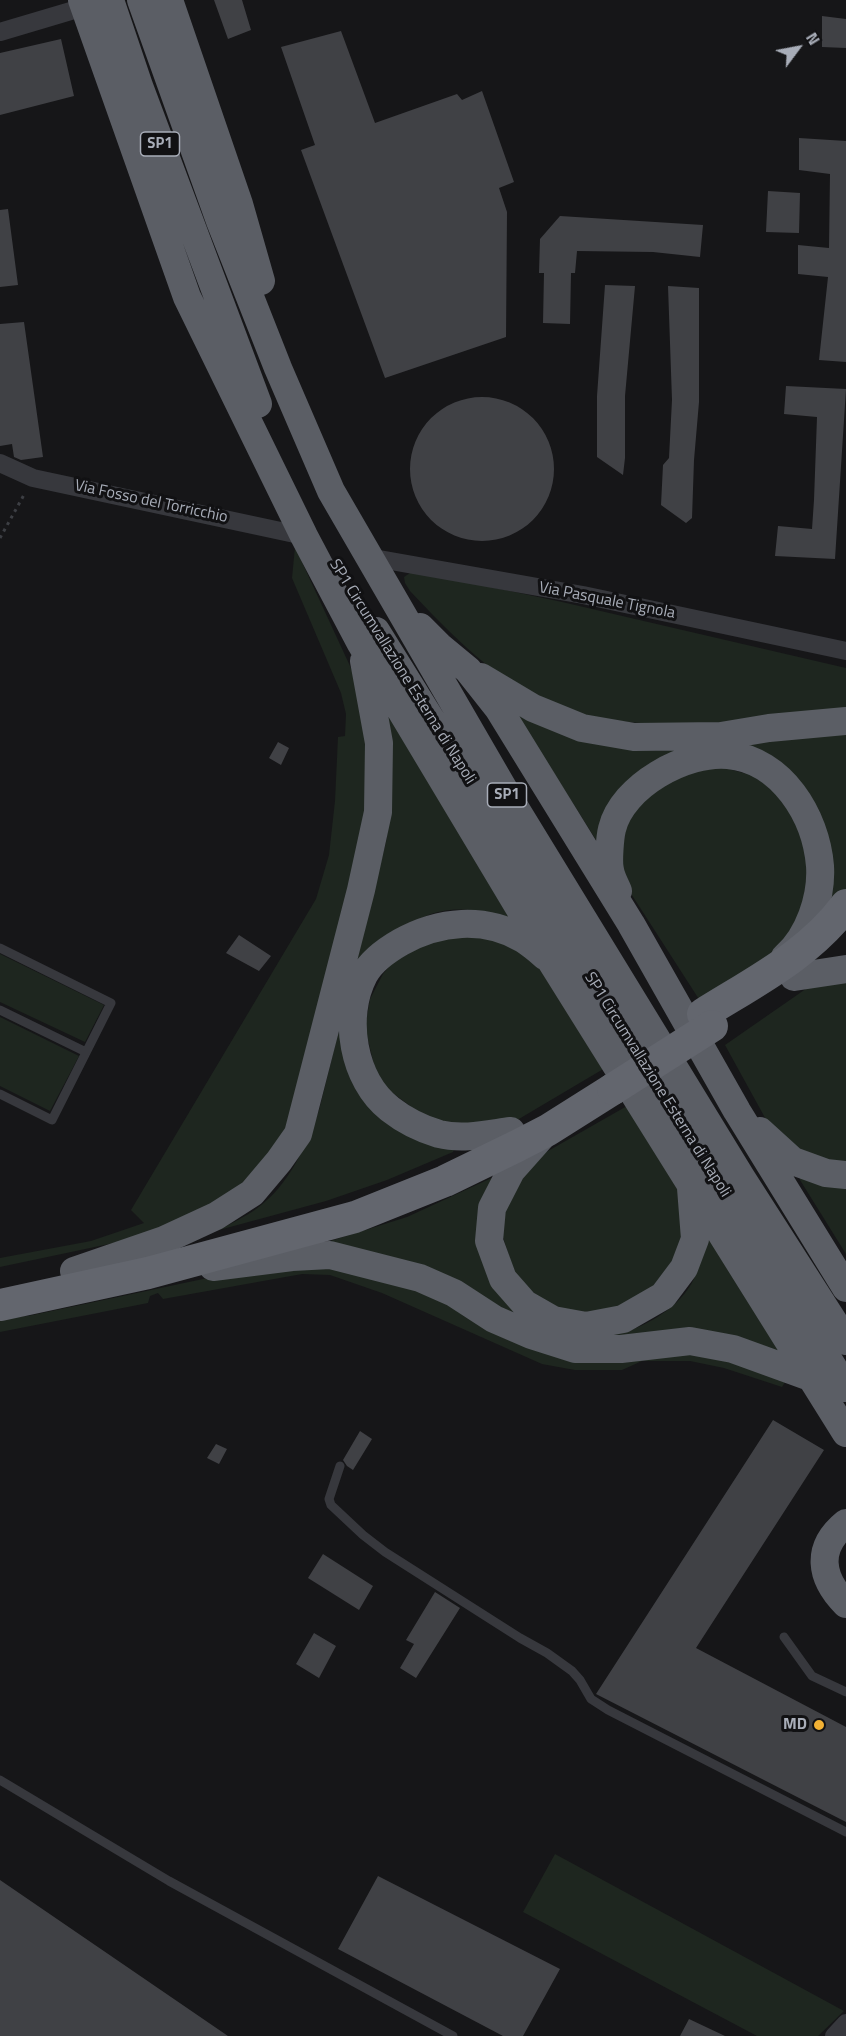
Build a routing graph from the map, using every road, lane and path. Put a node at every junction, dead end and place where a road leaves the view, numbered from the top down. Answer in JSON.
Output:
{"nodes":[{"id":1,"x":141,"y":0,"type":"edge"},
{"id":2,"x":169,"y":0,"type":"edge"},
{"id":3,"x":92,"y":2,"type":"edge"},
{"id":4,"x":0,"y":32,"type":"edge"},
{"id":5,"x":278,"y":368,"type":"junction"},
{"id":6,"x":0,"y":463,"type":"edge"},
{"id":7,"x":33,"y":478,"type":"junction"},
{"id":8,"x":304,"y":536,"type":"junction"},
{"id":9,"x":0,"y":538,"type":"edge"},
{"id":10,"x":368,"y":557,"type":"junction"},
{"id":11,"x":349,"y":589,"type":"junction"},
{"id":12,"x":391,"y":598,"type":"junction"},
{"id":13,"x":360,"y":642,"type":"junction"},
{"id":14,"x":846,"y":651,"type":"edge"},
{"id":15,"x":468,"y":670,"type":"junction"},
{"id":16,"x":846,"y":721,"type":"edge"},
{"id":17,"x":846,"y":905,"type":"edge"},
{"id":18,"x":631,"y":924,"type":"junction"},
{"id":19,"x":846,"y":929,"type":"edge"},
{"id":20,"x":0,"y":948,"type":"edge"},
{"id":21,"x":551,"y":961,"type":"junction"},
{"id":22,"x":846,"y":969,"type":"edge"},
{"id":23,"x":794,"y":977,"type":"junction"},
{"id":24,"x":759,"y":980,"type":"junction"},
{"id":25,"x":0,"y":1010,"type":"edge"},
{"id":26,"x":708,"y":1020,"type":"junction"},
{"id":27,"x":86,"y":1052,"type":"junction"},
{"id":28,"x":608,"y":1083,"type":"junction"},
{"id":29,"x":0,"y":1094,"type":"edge"},
{"id":30,"x":737,"y":1111,"type":"junction"},
{"id":31,"x":548,"y":1130,"type":"junction"},
{"id":32,"x":512,"y":1131,"type":"junction"},
{"id":33,"x":846,"y":1175,"type":"edge"},
{"id":34,"x":690,"y":1183,"type":"junction"},
{"id":35,"x":74,"y":1270,"type":"junction"},
{"id":36,"x":148,"y":1273,"type":"junction"},
{"id":37,"x":0,"y":1287,"type":"edge"},
{"id":38,"x":846,"y":1288,"type":"edge"},
{"id":39,"x":0,"y":1305,"type":"edge"},
{"id":40,"x":846,"y":1341,"type":"edge"},
{"id":41,"x":813,"y":1378,"type":"junction"},
{"id":42,"x":846,"y":1388,"type":"edge"},
{"id":43,"x":846,"y":1433,"type":"edge"},
{"id":44,"x":339,"y":1466,"type":"dead end"},
{"id":45,"x":846,"y":1523,"type":"edge"},
{"id":46,"x":846,"y":1604,"type":"edge"},
{"id":47,"x":784,"y":1637,"type":"dead end"},
{"id":48,"x":846,"y":1692,"type":"edge"},
{"id":49,"x":0,"y":1780,"type":"edge"},
{"id":50,"x":846,"y":1832,"type":"edge"},
{"id":51,"x":846,"y":2023,"type":"edge"},
{"id":52,"x":453,"y":2036,"type":"edge"},
{"id":53,"x":834,"y":2036,"type":"edge"}],
"edges":[{"from":1,"to":5,"type":"highway","name":"SP1 Circumvallazione Esterna di Napoli","number":"SP1"},
{"from":2,"to":5,"type":"highway"},
{"from":3,"to":4,"type":"street"},
{"from":3,"to":8,"type":"highway"},
{"from":3,"to":11,"type":"highway","name":"SP1 Circumvallazione Esterna di Napoli","number":"SP1"},
{"from":5,"to":10,"type":"highway","name":"SP1 Circumvallazione Esterna di Napoli","number":"SP1"},
{"from":6,"to":7,"type":"street","name":"Via Fosso del Torricchio"},
{"from":7,"to":8,"type":"street","name":"Via Fosso del Torricchio"},
{"from":7,"to":9,"type":"path"},
{"from":8,"to":13,"type":"highway"},
{"from":10,"to":12,"type":"highway","name":"SP1 Circumvallazione Esterna di Napoli","number":"SP1"},
{"from":10,"to":14,"type":"street","name":"Via Pasquale Tignola"},
{"from":11,"to":13,"type":"highway"},
{"from":11,"to":42,"type":"highway","name":"SP1 Circumvallazione Esterna di Napoli","number":"SP1"},
{"from":12,"to":15,"type":"highway","number":"SP1"},
{"from":12,"to":40,"type":"highway","name":"SP1 Circumvallazione Esterna di Napoli","number":"SP1"},
{"from":13,"to":21,"type":"highway"},
{"from":13,"to":35,"type":"highway"},
{"from":15,"to":16,"type":"highway"},
{"from":15,"to":18,"type":"highway","number":"SP1"},
{"from":17,"to":24,"type":"highway"},
{"from":18,"to":24,"type":"highway"},
{"from":18,"to":30,"type":"highway","number":"SP1"},
{"from":19,"to":23,"type":"highway"},
{"from":20,"to":27,"type":"lane"},
{"from":21,"to":32,"type":"highway"},
{"from":21,"to":34,"type":"highway"},
{"from":22,"to":23,"type":"highway"},
{"from":23,"to":26,"type":"highway"},
{"from":24,"to":26,"type":"highway"},
{"from":25,"to":27,"type":"lane"},
{"from":26,"to":28,"type":"highway"},
{"from":27,"to":29,"type":"lane"},
{"from":28,"to":31,"type":"highway"},
{"from":28,"to":32,"type":"highway"},
{"from":30,"to":33,"type":"highway"},
{"from":30,"to":38,"type":"highway","number":"SP1"},
{"from":31,"to":34,"type":"highway"},
{"from":31,"to":36,"type":"highway"},
{"from":32,"to":35,"type":"highway"},
{"from":34,"to":41,"type":"highway"},
{"from":35,"to":37,"type":"highway"},
{"from":36,"to":39,"type":"highway"},
{"from":36,"to":41,"type":"highway"},
{"from":41,"to":43,"type":"highway"},
{"from":44,"to":50,"type":"lane"},
{"from":45,"to":46,"type":"highway"},
{"from":47,"to":48,"type":"lane"},
{"from":49,"to":52,"type":"lane"},
{"from":51,"to":53,"type":"street"}]}
